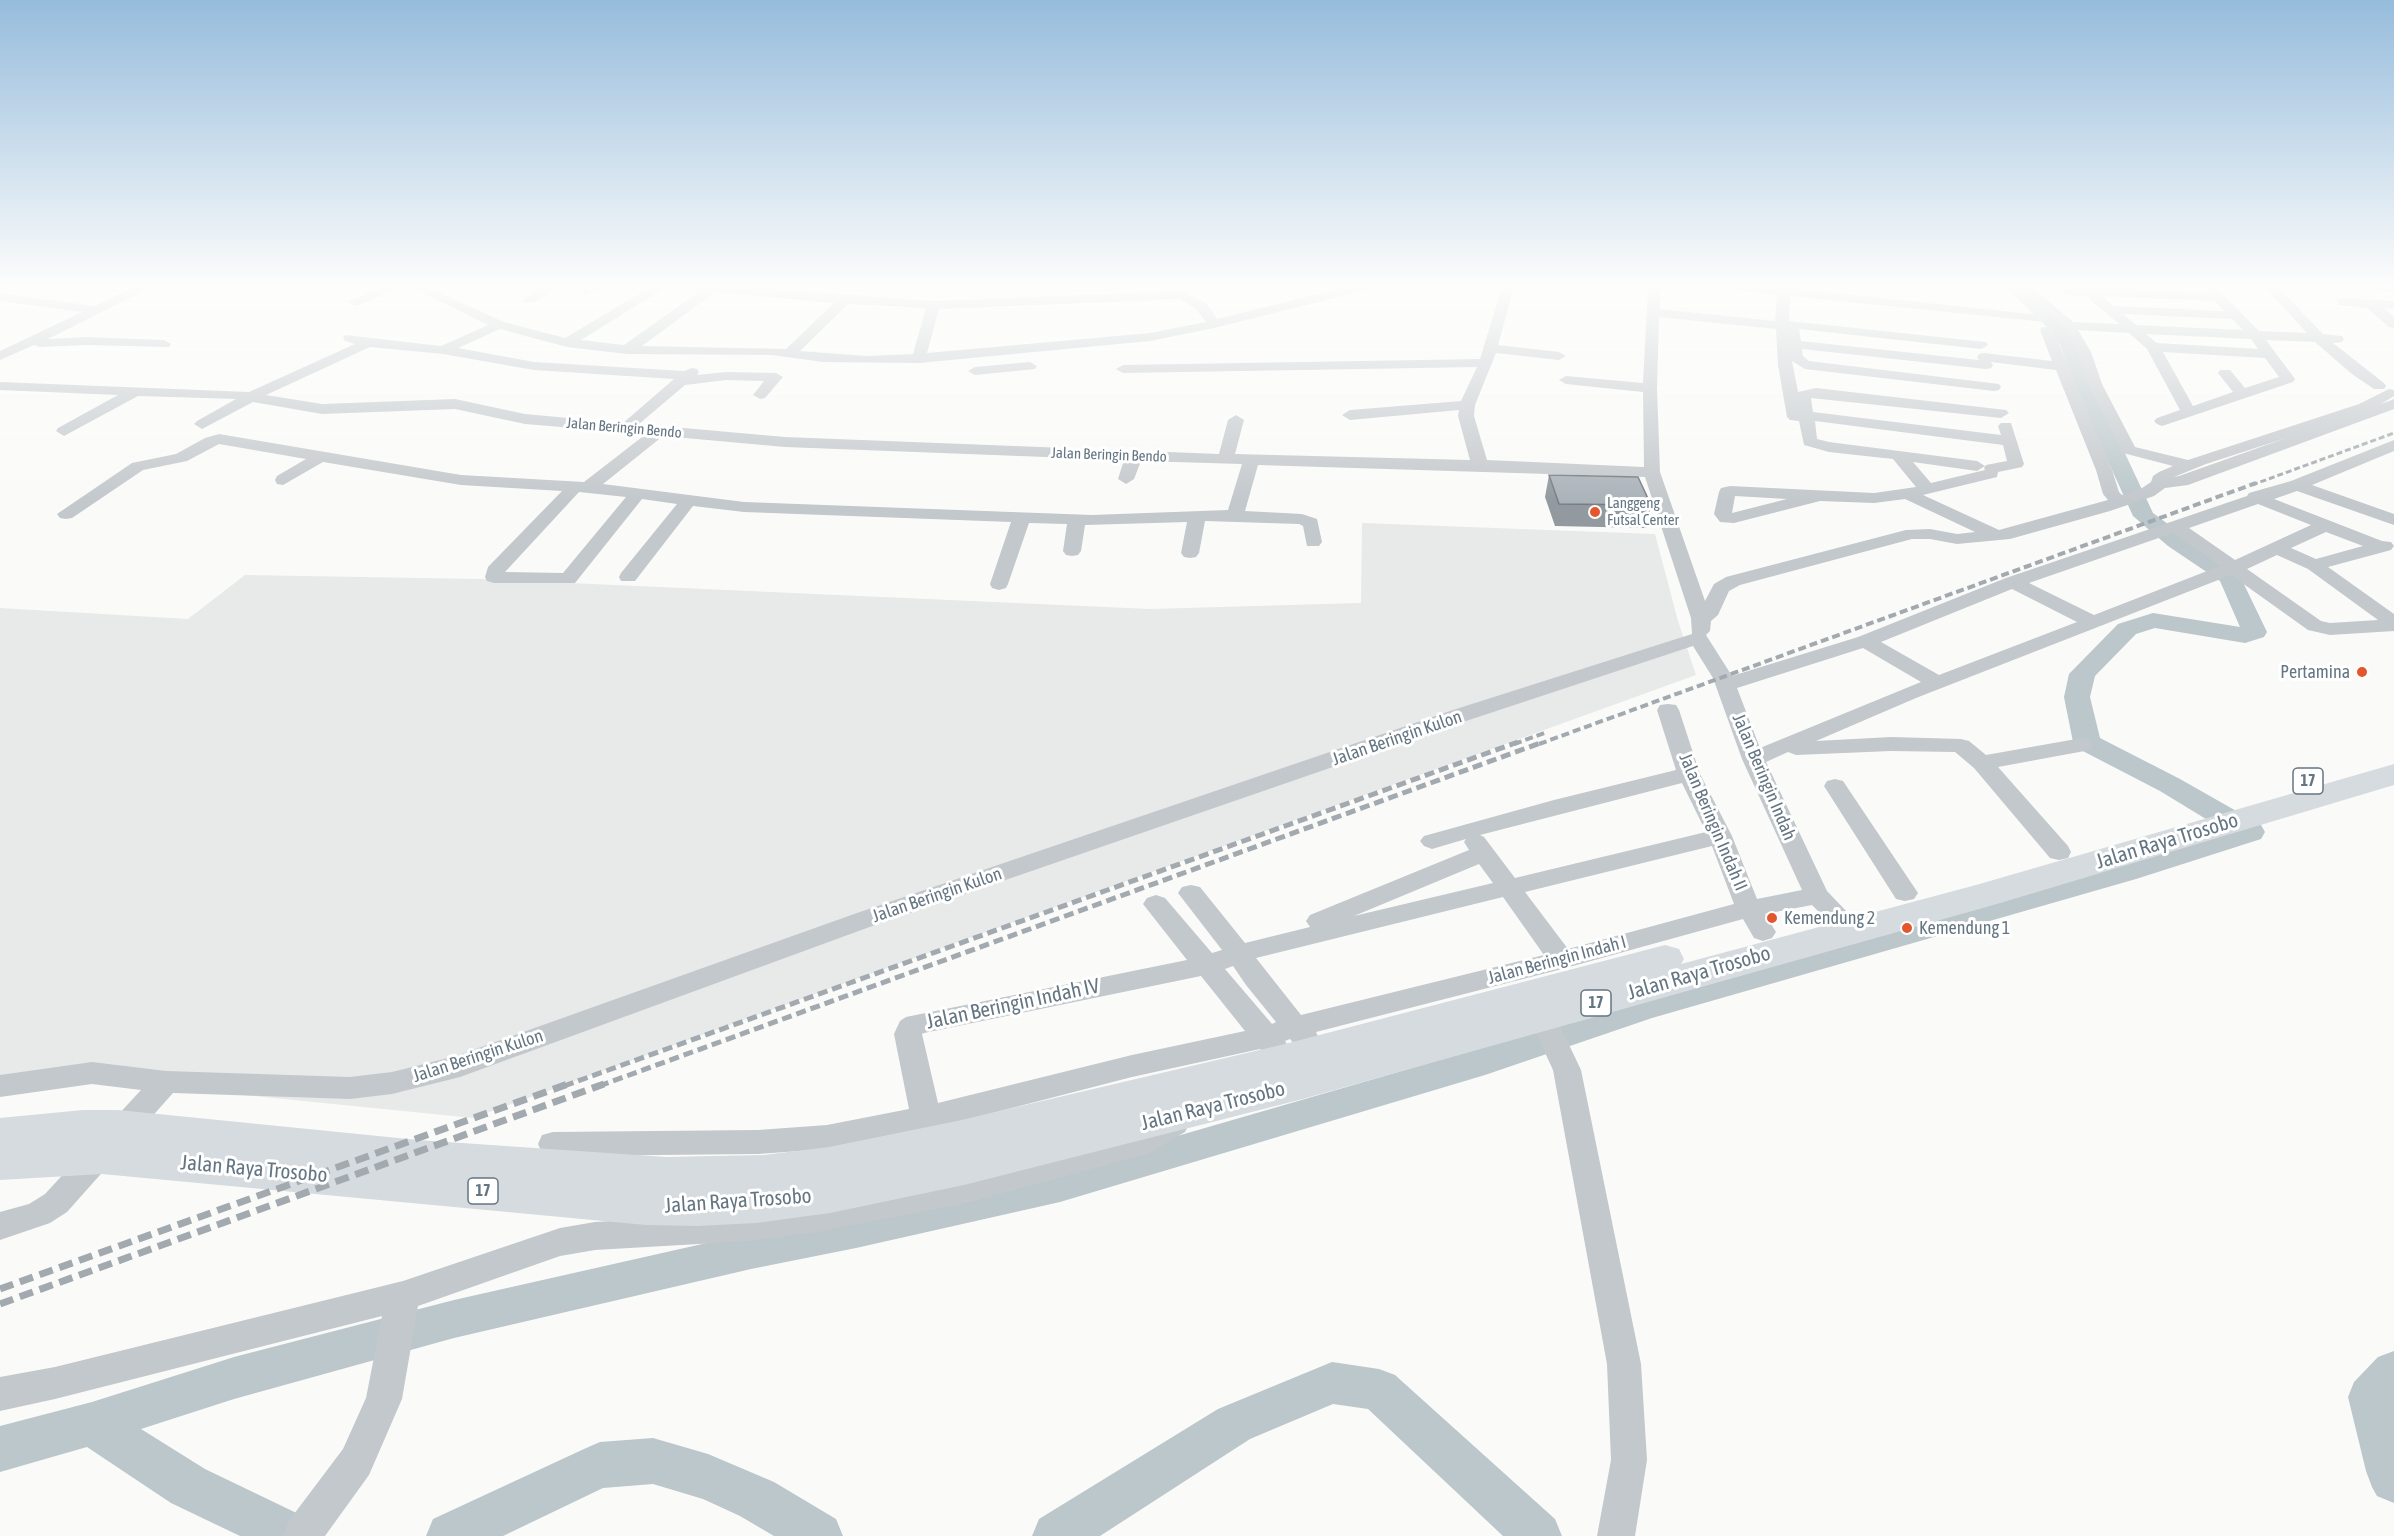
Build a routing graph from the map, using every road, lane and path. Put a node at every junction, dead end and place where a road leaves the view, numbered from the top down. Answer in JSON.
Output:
{"nodes":[{"id":1,"x":331,"y":359,"type":"edge"},
{"id":2,"x":492,"y":359,"type":"edge"},
{"id":3,"x":703,"y":359,"type":"edge"},
{"id":4,"x":835,"y":359,"type":"edge"},
{"id":5,"x":919,"y":359,"type":"joint"},
{"id":6,"x":923,"y":359,"type":"edge"},
{"id":7,"x":1028,"y":359,"type":"edge"},
{"id":8,"x":1164,"y":359,"type":"edge"},
{"id":9,"x":1487,"y":359,"type":"edge"},
{"id":10,"x":1652,"y":359,"type":"edge"},
{"id":11,"x":1785,"y":359,"type":"edge"},
{"id":12,"x":1797,"y":359,"type":"edge"},
{"id":13,"x":1985,"y":359,"type":"edge"},
{"id":14,"x":2023,"y":359,"type":"edge"},
{"id":15,"x":2059,"y":359,"type":"edge"},
{"id":16,"x":2086,"y":359,"type":"edge"},
{"id":17,"x":2159,"y":359,"type":"edge"},
{"id":18,"x":2274,"y":359,"type":"edge"},
{"id":19,"x":2343,"y":359,"type":"edge"},
{"id":20,"x":2358,"y":359,"type":"edge"},
{"id":21,"x":1486,"y":363,"type":"junction"},
{"id":22,"x":2062,"y":366,"type":"junction"},
{"id":23,"x":1170,"y":368,"type":"junction"},
{"id":24,"x":1123,"y":369,"type":"dead end"},
{"id":25,"x":959,"y":372,"type":"dead end"},
{"id":26,"x":2225,"y":373,"type":"dead end"},
{"id":27,"x":280,"y":375,"type":"dead end"},
{"id":28,"x":686,"y":378,"type":"junction"},
{"id":29,"x":1566,"y":380,"type":"dead end"},
{"id":30,"x":0,"y":386,"type":"edge"},
{"id":31,"x":1994,"y":387,"type":"junction"},
{"id":32,"x":1650,"y":388,"type":"junction"},
{"id":33,"x":138,"y":390,"type":"junction"},
{"id":34,"x":2390,"y":391,"type":"edge"},
{"id":35,"x":760,"y":395,"type":"dead end"},
{"id":36,"x":2243,"y":395,"type":"junction"},
{"id":37,"x":244,"y":396,"type":"junction"},
{"id":38,"x":219,"y":405,"type":"dead end"},
{"id":39,"x":1467,"y":405,"type":"junction"},
{"id":40,"x":2189,"y":412,"type":"junction"},
{"id":41,"x":2001,"y":413,"type":"junction"},
{"id":42,"x":1350,"y":415,"type":"dead end"},
{"id":43,"x":1802,"y":419,"type":"junction"},
{"id":44,"x":1236,"y":420,"type":"dead end"},
{"id":45,"x":2162,"y":421,"type":"dead end"},
{"id":46,"x":202,"y":424,"type":"dead end"},
{"id":47,"x":626,"y":428,"type":"junction"},
{"id":48,"x":64,"y":431,"type":"dead end"},
{"id":49,"x":660,"y":431,"type":"junction"},
{"id":50,"x":2010,"y":441,"type":"junction"},
{"id":51,"x":2394,"y":445,"type":"edge"},
{"id":52,"x":923,"y":448,"type":"junction"},
{"id":53,"x":2130,"y":450,"type":"junction"},
{"id":54,"x":1133,"y":455,"type":"junction"},
{"id":55,"x":1898,"y":455,"type":"junction"},
{"id":56,"x":321,"y":456,"type":"junction"},
{"id":57,"x":1226,"y":459,"type":"junction"},
{"id":58,"x":1251,"y":460,"type":"junction"},
{"id":59,"x":1480,"y":465,"type":"junction"},
{"id":60,"x":907,"y":466,"type":"dead end"},
{"id":61,"x":1984,"y":470,"type":"junction"},
{"id":62,"x":2187,"y":470,"type":"junction"},
{"id":63,"x":1652,"y":472,"type":"junction"},
{"id":64,"x":1126,"y":479,"type":"dead end"},
{"id":65,"x":283,"y":480,"type":"dead end"},
{"id":66,"x":2297,"y":484,"type":"junction"},
{"id":67,"x":581,"y":488,"type":"junction"},
{"id":68,"x":2154,"y":488,"type":"junction"},
{"id":69,"x":1919,"y":490,"type":"junction"},
{"id":70,"x":637,"y":494,"type":"junction"},
{"id":71,"x":1820,"y":496,"type":"junction"},
{"id":72,"x":2255,"y":498,"type":"junction"},
{"id":73,"x":2125,"y":500,"type":"junction"},
{"id":74,"x":688,"y":501,"type":"junction"},
{"id":75,"x":2394,"y":503,"type":"edge"},
{"id":76,"x":2372,"y":512,"type":"junction"},
{"id":77,"x":66,"y":514,"type":"dead end"},
{"id":78,"x":1235,"y":515,"type":"junction"},
{"id":79,"x":1197,"y":516,"type":"junction"},
{"id":80,"x":1023,"y":517,"type":"junction"},
{"id":81,"x":1077,"y":519,"type":"junction"},
{"id":82,"x":2394,"y":520,"type":"edge"},
{"id":83,"x":2326,"y":525,"type":"junction"},
{"id":84,"x":2166,"y":529,"type":"junction"},
{"id":85,"x":1996,"y":535,"type":"junction"},
{"id":86,"x":1313,"y":542,"type":"dead end"},
{"id":87,"x":2387,"y":545,"type":"edge"},
{"id":88,"x":2277,"y":548,"type":"junction"},
{"id":89,"x":1072,"y":551,"type":"dead end"},
{"id":90,"x":1190,"y":553,"type":"dead end"},
{"id":91,"x":2314,"y":565,"type":"junction"},
{"id":92,"x":2225,"y":570,"type":"junction"},
{"id":93,"x":628,"y":577,"type":"dead end"},
{"id":94,"x":2013,"y":582,"type":"junction"},
{"id":95,"x":999,"y":584,"type":"dead end"},
{"id":96,"x":2394,"y":599,"type":"edge"},
{"id":97,"x":2369,"y":605,"type":"junction"},
{"id":98,"x":2093,"y":622,"type":"junction"},
{"id":99,"x":2394,"y":624,"type":"edge"},
{"id":100,"x":1699,"y":628,"type":"junction"},
{"id":101,"x":1865,"y":641,"type":"junction"},
{"id":102,"x":1937,"y":683,"type":"junction"},
{"id":103,"x":1726,"y":685,"type":"junction"},
{"id":104,"x":1668,"y":710,"type":"dead end"},
{"id":105,"x":1848,"y":720,"type":"junction"},
{"id":106,"x":1884,"y":744,"type":"junction"},
{"id":107,"x":2082,"y":745,"type":"dead end"},
{"id":108,"x":1780,"y":748,"type":"junction"},
{"id":109,"x":2394,"y":756,"type":"edge"},
{"id":110,"x":1754,"y":759,"type":"junction"},
{"id":111,"x":1982,"y":763,"type":"junction"},
{"id":112,"x":1689,"y":774,"type":"junction"},
{"id":113,"x":2394,"y":774,"type":"edge"},
{"id":114,"x":1835,"y":786,"type":"dead end"},
{"id":115,"x":2223,"y":814,"type":"junction"},
{"id":116,"x":1467,"y":831,"type":"junction"},
{"id":117,"x":1720,"y":836,"type":"junction"},
{"id":118,"x":1432,"y":841,"type":"dead end"},
{"id":119,"x":2059,"y":852,"type":"junction"},
{"id":120,"x":1484,"y":853,"type":"junction"},
{"id":121,"x":1507,"y":887,"type":"junction"},
{"id":122,"x":1191,"y":893,"type":"dead end"},
{"id":123,"x":1905,"y":893,"type":"junction"},
{"id":124,"x":1156,"y":904,"type":"dead end"},
{"id":125,"x":1826,"y":904,"type":"junction"},
{"id":126,"x":1756,"y":920,"type":"junction"},
{"id":127,"x":1243,"y":952,"type":"junction"},
{"id":128,"x":1562,"y":960,"type":"junction"},
{"id":129,"x":1207,"y":965,"type":"junction"},
{"id":130,"x":1548,"y":1031,"type":"junction"},
{"id":131,"x":1291,"y":1044,"type":"junction"},
{"id":132,"x":166,"y":1082,"type":"junction"},
{"id":133,"x":0,"y":1086,"type":"edge"},
{"id":134,"x":1201,"y":1109,"type":"junction"},
{"id":135,"x":0,"y":1136,"type":"edge"},
{"id":136,"x":949,"y":1141,"type":"junction"},
{"id":137,"x":553,"y":1144,"type":"dead end"},
{"id":138,"x":603,"y":1144,"type":"junction"},
{"id":139,"x":0,"y":1162,"type":"edge"},
{"id":140,"x":0,"y":1226,"type":"edge"},
{"id":141,"x":560,"y":1242,"type":"junction"},
{"id":142,"x":398,"y":1322,"type":"junction"},
{"id":143,"x":0,"y":1394,"type":"edge"},
{"id":144,"x":312,"y":1523,"type":"edge"},
{"id":145,"x":1616,"y":1532,"type":"edge"}],
"edges":[{"from":1,"to":37,"type":"street"},
{"from":2,"to":28,"type":"street"},
{"from":3,"to":28,"type":"street"},
{"from":4,"to":5,"type":"street"},
{"from":5,"to":6,"type":"street"},
{"from":7,"to":25,"type":"street"},
{"from":8,"to":23,"type":"street"},
{"from":9,"to":21,"type":"street"},
{"from":10,"to":32,"type":"street"},
{"from":11,"to":43,"type":"street"},
{"from":12,"to":31,"type":"street"},
{"from":13,"to":31,"type":"street"},
{"from":14,"to":22,"type":"street"},
{"from":15,"to":22,"type":"street"},
{"from":16,"to":53,"type":"street"},
{"from":17,"to":40,"type":"street"},
{"from":18,"to":36,"type":"street"},
{"from":19,"to":34,"type":"street"},
{"from":20,"to":34,"type":"street"},
{"from":21,"to":23,"type":"street"},
{"from":21,"to":39,"type":"street"},
{"from":22,"to":73,"type":"street"},
{"from":23,"to":24,"type":"street"},
{"from":26,"to":36,"type":"street"},
{"from":27,"to":37,"type":"street"},
{"from":28,"to":35,"type":"street"},
{"from":28,"to":47,"type":"street"},
{"from":29,"to":32,"type":"street"},
{"from":30,"to":33,"type":"street","name":"Jalan Beringin Bendo"},
{"from":31,"to":41,"type":"street"},
{"from":32,"to":63,"type":"street"},
{"from":33,"to":37,"type":"street","name":"Jalan Beringin Bendo"},
{"from":33,"to":48,"type":"street"},
{"from":34,"to":62,"type":"street"},
{"from":36,"to":40,"type":"street"},
{"from":37,"to":38,"type":"street"},
{"from":37,"to":46,"type":"street"},
{"from":37,"to":47,"type":"street","name":"Jalan Beringin Bendo"},
{"from":39,"to":42,"type":"street"},
{"from":39,"to":59,"type":"street"},
{"from":40,"to":45,"type":"street"},
{"from":41,"to":43,"type":"street"},
{"from":41,"to":50,"type":"street"},
{"from":43,"to":50,"type":"street"},
{"from":43,"to":55,"type":"street"},
{"from":44,"to":57,"type":"street"},
{"from":47,"to":49,"type":"street","name":"Jalan Beringin Bendo"},
{"from":49,"to":52,"type":"street","name":"Jalan Beringin Bendo"},
{"from":49,"to":67,"type":"street"},
{"from":50,"to":61,"type":"street"},
{"from":51,"to":66,"type":"street"},
{"from":52,"to":54,"type":"street","name":"Jalan Beringin Bendo"},
{"from":52,"to":60,"type":"street"},
{"from":53,"to":62,"type":"street"},
{"from":53,"to":68,"type":"street"},
{"from":54,"to":57,"type":"street","name":"Jalan Beringin Bendo"},
{"from":54,"to":64,"type":"street"},
{"from":55,"to":61,"type":"street"},
{"from":55,"to":69,"type":"street"},
{"from":56,"to":65,"type":"street"},
{"from":56,"to":67,"type":"street"},
{"from":56,"to":77,"type":"street"},
{"from":57,"to":58,"type":"street","name":"Jalan Beringin Bendo"},
{"from":58,"to":59,"type":"street","name":"Jalan Beringin Bendo"},
{"from":58,"to":78,"type":"street"},
{"from":59,"to":63,"type":"street","name":"Jalan Beringin Bendo"},
{"from":61,"to":69,"type":"street"},
{"from":62,"to":68,"type":"street"},
{"from":63,"to":100,"type":"street"},
{"from":66,"to":72,"type":"street"},
{"from":66,"to":76,"type":"street"},
{"from":67,"to":70,"type":"street"},
{"from":67,"to":70,"type":"street"},
{"from":68,"to":73,"type":"street"},
{"from":69,"to":71,"type":"street"},
{"from":69,"to":85,"type":"street"},
{"from":70,"to":74,"type":"street"},
{"from":71,"to":71,"type":"street"},
{"from":72,"to":83,"type":"street"},
{"from":72,"to":84,"type":"street"},
{"from":73,"to":85,"type":"street"},
{"from":74,"to":80,"type":"street"},
{"from":74,"to":93,"type":"street"},
{"from":75,"to":76,"type":"street"},
{"from":76,"to":82,"type":"street"},
{"from":78,"to":79,"type":"street"},
{"from":78,"to":86,"type":"street"},
{"from":79,"to":81,"type":"street"},
{"from":79,"to":90,"type":"street"},
{"from":80,"to":81,"type":"street"},
{"from":80,"to":95,"type":"street"},
{"from":81,"to":89,"type":"street"},
{"from":83,"to":87,"type":"street"},
{"from":83,"to":88,"type":"street"},
{"from":84,"to":92,"type":"street"},
{"from":84,"to":94,"type":"street"},
{"from":85,"to":100,"type":"street"},
{"from":87,"to":91,"type":"street"},
{"from":88,"to":91,"type":"street"},
{"from":88,"to":92,"type":"street"},
{"from":91,"to":97,"type":"street"},
{"from":92,"to":98,"type":"street"},
{"from":92,"to":99,"type":"street"},
{"from":94,"to":98,"type":"street"},
{"from":94,"to":101,"type":"street"},
{"from":96,"to":97,"type":"street"},
{"from":97,"to":99,"type":"street"},
{"from":98,"to":102,"type":"street"},
{"from":100,"to":103,"type":"street","name":"Jalan Beringin Indah"},
{"from":100,"to":132,"type":"street","name":"Jalan Beringin Kulon"},
{"from":101,"to":102,"type":"street"},
{"from":101,"to":103,"type":"street"},
{"from":102,"to":105,"type":"street"},
{"from":103,"to":110,"type":"street","name":"Jalan Beringin Indah"},
{"from":104,"to":112,"type":"street","name":"Jalan Beringin Indah II"},
{"from":105,"to":106,"type":"street"},
{"from":105,"to":108,"type":"street"},
{"from":106,"to":108,"type":"street"},
{"from":106,"to":111,"type":"street"},
{"from":107,"to":111,"type":"street"},
{"from":108,"to":110,"type":"street"},
{"from":109,"to":115,"type":"highway","name":"Jalan Raya Trosobo","number":"17"},
{"from":110,"to":125,"type":"street","name":"Jalan Beringin Indah"},
{"from":111,"to":119,"type":"street"},
{"from":112,"to":116,"type":"street"},
{"from":112,"to":117,"type":"street","name":"Jalan Beringin Indah II"},
{"from":113,"to":115,"type":"highway","name":"Jalan Raya Trosobo","number":"17"},
{"from":114,"to":123,"type":"street"},
{"from":115,"to":119,"type":"highway","name":"Jalan Raya Trosobo","number":"17"},
{"from":115,"to":130,"type":"highway","name":"Jalan Raya Trosobo","number":"17"},
{"from":116,"to":118,"type":"street"},
{"from":116,"to":120,"type":"street"},
{"from":117,"to":121,"type":"street"},
{"from":117,"to":126,"type":"street","name":"Jalan Beringin Indah II"},
{"from":119,"to":123,"type":"highway","name":"Jalan Raya Trosobo","number":"17"},
{"from":120,"to":121,"type":"street"},
{"from":120,"to":127,"type":"street"},
{"from":121,"to":127,"type":"street"},
{"from":121,"to":128,"type":"street"},
{"from":122,"to":127,"type":"street"},
{"from":123,"to":125,"type":"highway","name":"Jalan Raya Trosobo","number":"17"},
{"from":124,"to":129,"type":"street"},
{"from":125,"to":126,"type":"highway","name":"Jalan Raya Trosobo","number":"17"},
{"from":126,"to":128,"type":"street","name":"Jalan Beringin Indah I"},
{"from":126,"to":131,"type":"highway","name":"Jalan Raya Trosobo","number":"17"},
{"from":127,"to":129,"type":"street"},
{"from":127,"to":131,"type":"street"},
{"from":128,"to":131,"type":"street","name":"Jalan Beringin Indah I"},
{"from":129,"to":131,"type":"street"},
{"from":129,"to":136,"type":"street","name":"Jalan Beringin Indah IV"},
{"from":130,"to":134,"type":"highway","name":"Jalan Raya Trosobo","number":"17"},
{"from":130,"to":145,"type":"street"},
{"from":131,"to":136,"type":"highway","name":"Jalan Raya Trosobo","number":"17"},
{"from":132,"to":133,"type":"street","name":"Jalan Beringin Kulon"},
{"from":132,"to":140,"type":"street"},
{"from":134,"to":136,"type":"highway","name":"Jalan Raya Trosobo","number":"17"},
{"from":134,"to":141,"type":"street"},
{"from":135,"to":136,"type":"highway","name":"Jalan Raya Trosobo","number":"17"},
{"from":136,"to":138,"type":"street"},
{"from":136,"to":139,"type":"highway","name":"Jalan Raya Trosobo","number":"17"},
{"from":137,"to":138,"type":"street"},
{"from":138,"to":141,"type":"street"},
{"from":141,"to":142,"type":"street"},
{"from":142,"to":143,"type":"street"},
{"from":142,"to":144,"type":"street"}]}
